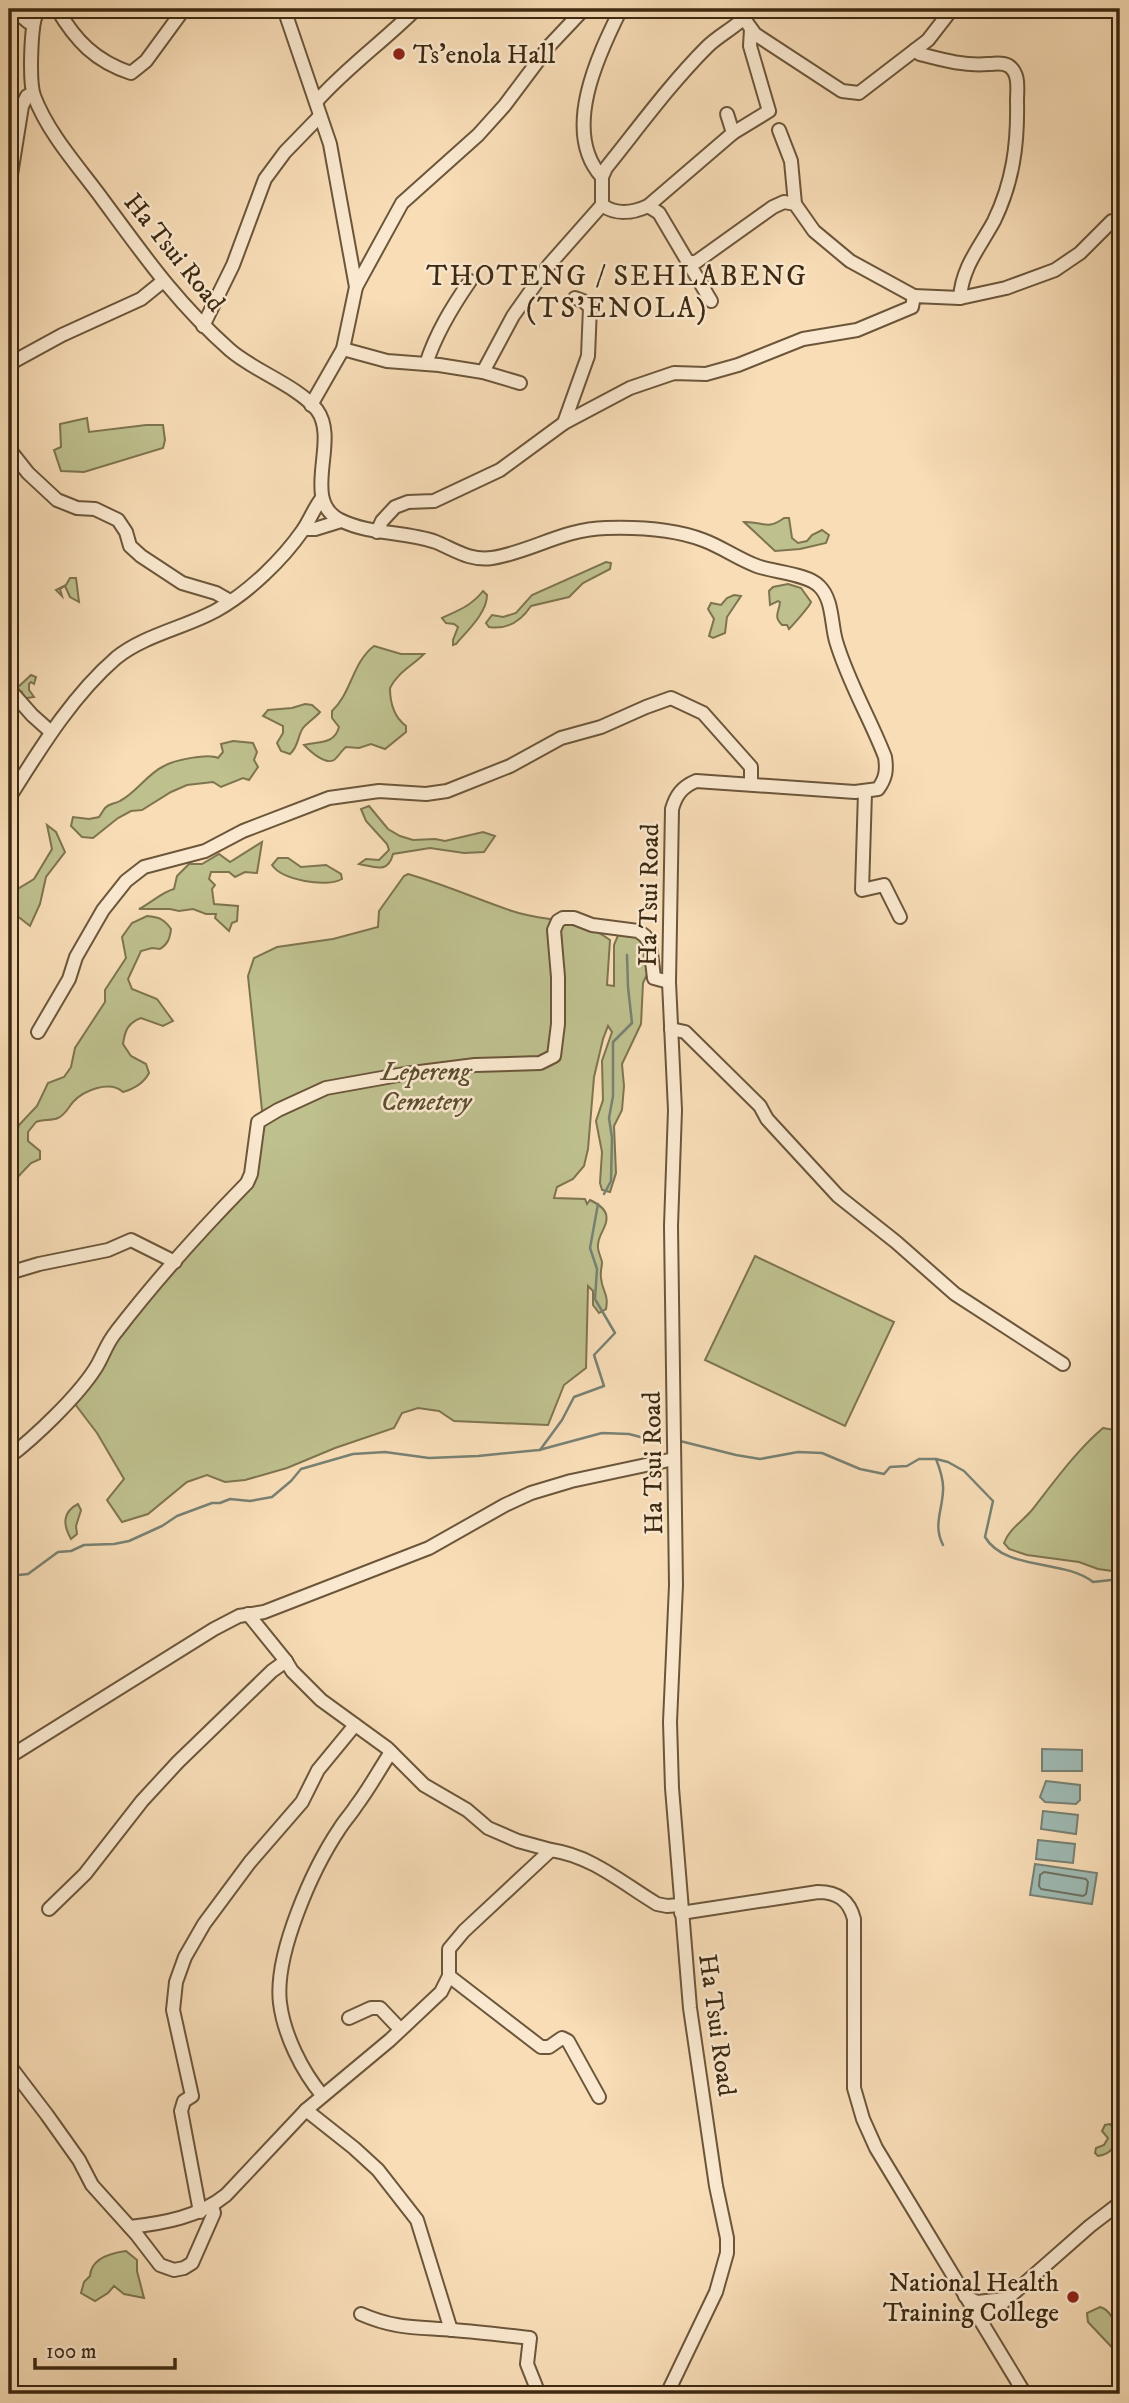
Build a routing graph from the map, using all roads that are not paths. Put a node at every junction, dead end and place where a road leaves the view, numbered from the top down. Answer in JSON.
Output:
{"nodes":[{"id":1,"x":57,"y":9,"type":"edge"},
{"id":2,"x":184,"y":9,"type":"edge"},
{"id":3,"x":284,"y":9,"type":"edge"},
{"id":4,"x":416,"y":9,"type":"edge"},
{"id":5,"x":621,"y":9,"type":"edge"},
{"id":6,"x":952,"y":9,"type":"edge"},
{"id":7,"x":578,"y":10,"type":"edge"},
{"id":8,"x":26,"y":16,"type":"edge"},
{"id":9,"x":746,"y":16,"type":"edge"},
{"id":10,"x":915,"y":50,"type":"junction"},
{"id":11,"x":33,"y":94,"type":"junction"},
{"id":12,"x":316,"y":102,"type":"junction"},
{"id":13,"x":727,"y":114,"type":"dead end"},
{"id":14,"x":320,"y":116,"type":"junction"},
{"id":15,"x":779,"y":130,"type":"dead end"},
{"id":16,"x":733,"y":133,"type":"junction"},
{"id":17,"x":602,"y":177,"type":"junction"},
{"id":18,"x":9,"y":187,"type":"edge"},
{"id":19,"x":795,"y":204,"type":"junction"},
{"id":20,"x":602,"y":205,"type":"junction"},
{"id":21,"x":648,"y":206,"type":"junction"},
{"id":22,"x":1120,"y":221,"type":"edge"},
{"id":23,"x":690,"y":262,"type":"junction"},
{"id":24,"x":470,"y":281,"type":"dead end"},
{"id":25,"x":162,"y":282,"type":"junction"},
{"id":26,"x":356,"y":288,"type":"junction"},
{"id":27,"x":914,"y":296,"type":"junction"},
{"id":28,"x":575,"y":298,"type":"dead end"},
{"id":29,"x":960,"y":298,"type":"junction"},
{"id":30,"x":711,"y":301,"type":"dead end"},
{"id":31,"x":203,"y":326,"type":"junction"},
{"id":32,"x":343,"y":349,"type":"junction"},
{"id":33,"x":9,"y":364,"type":"edge"},
{"id":34,"x":426,"y":364,"type":"junction"},
{"id":35,"x":483,"y":372,"type":"junction"},
{"id":36,"x":520,"y":383,"type":"dead end"},
{"id":37,"x":312,"y":405,"type":"junction"},
{"id":38,"x":564,"y":423,"type":"junction"},
{"id":39,"x":9,"y":449,"type":"edge"},
{"id":40,"x":322,"y":498,"type":"junction"},
{"id":41,"x":341,"y":521,"type":"junction"},
{"id":42,"x":304,"y":529,"type":"junction"},
{"id":43,"x":377,"y":532,"type":"junction"},
{"id":44,"x":230,"y":601,"type":"junction"},
{"id":45,"x":9,"y":691,"type":"edge"},
{"id":46,"x":51,"y":732,"type":"junction"},
{"id":47,"x":751,"y":783,"type":"junction"},
{"id":48,"x":865,"y":792,"type":"junction"},
{"id":49,"x":9,"y":797,"type":"edge"},
{"id":50,"x":900,"y":917,"type":"dead end"},
{"id":51,"x":669,"y":982,"type":"junction"},
{"id":52,"x":671,"y":1029,"type":"junction"},
{"id":53,"x":38,"y":1032,"type":"dead end"},
{"id":54,"x":175,"y":1262,"type":"junction"},
{"id":55,"x":9,"y":1273,"type":"edge"},
{"id":56,"x":1063,"y":1364,"type":"dead end"},
{"id":57,"x":9,"y":1457,"type":"edge"},
{"id":58,"x":674,"y":1459,"type":"junction"},
{"id":59,"x":248,"y":1614,"type":"junction"},
{"id":60,"x":286,"y":1661,"type":"junction"},
{"id":61,"x":355,"y":1725,"type":"junction"},
{"id":62,"x":390,"y":1752,"type":"junction"},
{"id":63,"x":9,"y":1757,"type":"edge"},
{"id":64,"x":551,"y":1850,"type":"junction"},
{"id":65,"x":50,"y":1909,"type":"dead end"},
{"id":66,"x":681,"y":1909,"type":"junction"},
{"id":67,"x":449,"y":1976,"type":"junction"},
{"id":68,"x":349,"y":2018,"type":"dead end"},
{"id":69,"x":400,"y":2029,"type":"junction"},
{"id":70,"x":9,"y":2065,"type":"edge"},
{"id":71,"x":322,"y":2095,"type":"junction"},
{"id":72,"x":599,"y":2097,"type":"dead end"},
{"id":73,"x":306,"y":2109,"type":"junction"},
{"id":74,"x":1120,"y":2203,"type":"edge"},
{"id":75,"x":206,"y":2209,"type":"junction"},
{"id":76,"x":130,"y":2227,"type":"junction"},
{"id":77,"x":965,"y":2295,"type":"junction"},
{"id":78,"x":1005,"y":2299,"type":"junction"},
{"id":79,"x":361,"y":2314,"type":"dead end"},
{"id":80,"x":982,"y":2321,"type":"junction"},
{"id":81,"x":451,"y":2330,"type":"junction"},
{"id":82,"x":539,"y":2394,"type":"edge"},
{"id":83,"x":667,"y":2394,"type":"edge"},
{"id":84,"x":1025,"y":2394,"type":"edge"}],
"edges":[{"from":1,"to":2,"type":"street"},
{"from":3,"to":12,"type":"street"},
{"from":4,"to":12,"type":"street"},
{"from":5,"to":17,"type":"street"},
{"from":6,"to":10,"type":"street"},
{"from":7,"to":26,"type":"street"},
{"from":8,"to":11,"type":"street","name":"Ha Tsui Road"},
{"from":9,"to":10,"type":"street"},
{"from":9,"to":16,"type":"street"},
{"from":9,"to":17,"type":"street"},
{"from":10,"to":29,"type":"street"},
{"from":11,"to":18,"type":"street"},
{"from":11,"to":25,"type":"street","name":"Ha Tsui Road"},
{"from":12,"to":14,"type":"street"},
{"from":13,"to":16,"type":"street"},
{"from":14,"to":26,"type":"street"},
{"from":14,"to":31,"type":"street"},
{"from":15,"to":19,"type":"street"},
{"from":16,"to":21,"type":"street"},
{"from":17,"to":20,"type":"street"},
{"from":19,"to":23,"type":"street"},
{"from":19,"to":27,"type":"street"},
{"from":20,"to":21,"type":"street"},
{"from":20,"to":35,"type":"street"},
{"from":21,"to":23,"type":"street"},
{"from":22,"to":29,"type":"street"},
{"from":23,"to":30,"type":"street"},
{"from":24,"to":34,"type":"street"},
{"from":25,"to":31,"type":"street","name":"Ha Tsui Road"},
{"from":25,"to":33,"type":"street"},
{"from":26,"to":32,"type":"street"},
{"from":27,"to":29,"type":"street"},
{"from":27,"to":38,"type":"street"},
{"from":28,"to":38,"type":"street"},
{"from":31,"to":37,"type":"street","name":"Ha Tsui Road"},
{"from":32,"to":34,"type":"street"},
{"from":32,"to":37,"type":"street"},
{"from":34,"to":35,"type":"street"},
{"from":35,"to":36,"type":"street"},
{"from":37,"to":40,"type":"street"},
{"from":38,"to":43,"type":"street"},
{"from":39,"to":44,"type":"street"},
{"from":40,"to":41,"type":"street"},
{"from":40,"to":42,"type":"street"},
{"from":41,"to":42,"type":"street"},
{"from":41,"to":43,"type":"street"},
{"from":42,"to":44,"type":"street"},
{"from":43,"to":48,"type":"street"},
{"from":44,"to":46,"type":"street"},
{"from":45,"to":46,"type":"street"},
{"from":46,"to":49,"type":"street"},
{"from":47,"to":48,"type":"street","name":"Ha Tsui Road"},
{"from":47,"to":51,"type":"street","name":"Ha Tsui Road"},
{"from":47,"to":53,"type":"street"},
{"from":48,"to":50,"type":"street"},
{"from":51,"to":52,"type":"street","name":"Ha Tsui Road"},
{"from":51,"to":54,"type":"street"},
{"from":52,"to":56,"type":"street"},
{"from":52,"to":58,"type":"street","name":"Ha Tsui Road"},
{"from":54,"to":55,"type":"street"},
{"from":54,"to":57,"type":"street"},
{"from":58,"to":59,"type":"street"},
{"from":58,"to":66,"type":"street","name":"Ha Tsui Road"},
{"from":59,"to":60,"type":"street"},
{"from":59,"to":63,"type":"street"},
{"from":60,"to":61,"type":"street"},
{"from":60,"to":65,"type":"street"},
{"from":61,"to":62,"type":"street"},
{"from":61,"to":75,"type":"street"},
{"from":62,"to":64,"type":"street"},
{"from":62,"to":71,"type":"street"},
{"from":64,"to":66,"type":"street"},
{"from":64,"to":67,"type":"street"},
{"from":66,"to":77,"type":"street"},
{"from":66,"to":83,"type":"street","name":"Ha Tsui Road"},
{"from":67,"to":69,"type":"street"},
{"from":67,"to":72,"type":"street"},
{"from":68,"to":69,"type":"street"},
{"from":69,"to":71,"type":"street"},
{"from":70,"to":76,"type":"street"},
{"from":71,"to":73,"type":"street"},
{"from":73,"to":75,"type":"street"},
{"from":73,"to":81,"type":"street"},
{"from":74,"to":78,"type":"street"},
{"from":75,"to":76,"type":"street"},
{"from":75,"to":76,"type":"street"},
{"from":77,"to":78,"type":"street"},
{"from":77,"to":80,"type":"street"},
{"from":78,"to":80,"type":"street"},
{"from":79,"to":81,"type":"street"},
{"from":80,"to":84,"type":"street"},
{"from":81,"to":82,"type":"street"}]}
